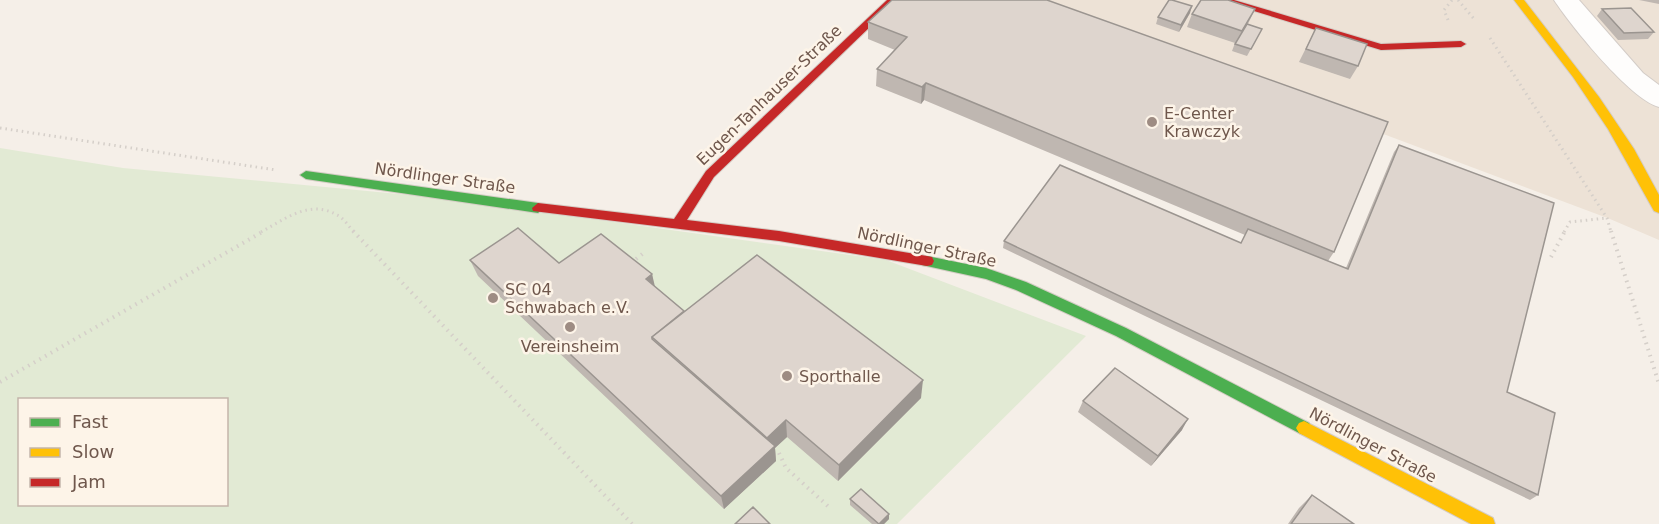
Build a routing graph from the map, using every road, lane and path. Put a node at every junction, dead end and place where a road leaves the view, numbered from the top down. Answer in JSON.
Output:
{"nodes":[{"id":1,"x":894,"y":0,"type":"edge"},
{"id":2,"x":1222,"y":0,"type":"edge"},
{"id":3,"x":1458,"y":0,"type":"edge"},
{"id":4,"x":1519,"y":0,"type":"edge"},
{"id":5,"x":1566,"y":0,"type":"edge"},
{"id":6,"x":1479,"y":24,"type":"dead end"},
{"id":7,"x":1485,"y":33,"type":"dead end"},
{"id":8,"x":1461,"y":44,"type":"dead end"},
{"id":9,"x":1659,"y":98,"type":"edge"},
{"id":10,"x":0,"y":128,"type":"edge"},
{"id":11,"x":306,"y":175,"type":"joint"},
{"id":12,"x":1659,"y":208,"type":"edge"},
{"id":13,"x":1607,"y":218,"type":"junction"},
{"id":14,"x":678,"y":224,"type":"junction"},
{"id":15,"x":1551,"y":257,"type":"dead end"},
{"id":16,"x":0,"y":382,"type":"edge"},
{"id":17,"x":1659,"y":384,"type":"edge"},
{"id":18,"x":779,"y":453,"type":"edge"},
{"id":19,"x":830,"y":508,"type":"dead end"},
{"id":20,"x":632,"y":524,"type":"edge"},
{"id":21,"x":1487,"y":524,"type":"edge"}],
"edges":[{"from":1,"to":14,"type":"street","name":"Eugen-Tanhauser-Straße"},
{"from":2,"to":8,"type":"street"},
{"from":3,"to":6,"type":"path"},
{"from":4,"to":12,"type":"street"},
{"from":5,"to":9,"type":"street"},
{"from":7,"to":13,"type":"path"},
{"from":10,"to":11,"type":"path"},
{"from":11,"to":14,"type":"street","name":"Nördlinger Straße"},
{"from":13,"to":15,"type":"path"},
{"from":13,"to":17,"type":"path"},
{"from":14,"to":21,"type":"street","name":"Nördlinger Straße"},
{"from":16,"to":20,"type":"path"},
{"from":18,"to":19,"type":"path"}]}
